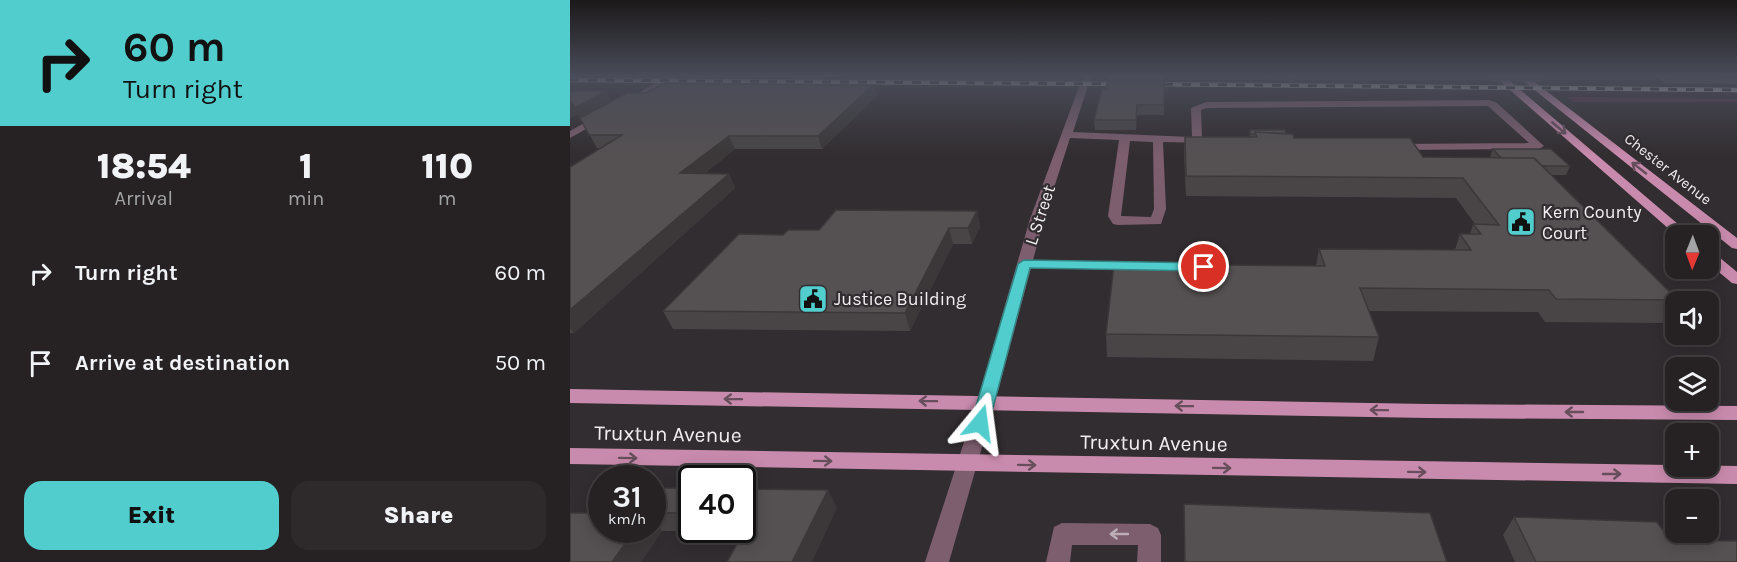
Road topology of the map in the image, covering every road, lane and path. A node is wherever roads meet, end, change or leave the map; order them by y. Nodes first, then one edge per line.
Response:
1 (628, 102) edge
2 (1078, 102) edge
3 (1529, 102) edge
4 (1555, 102) edge
5 (618, 108) edge
6 (608, 113) edge
7 (570, 135) edge
8 (1067, 135) junction
9 (1125, 136) junction
10 (1158, 138) junction
11 (1197, 140) junction
12 (1220, 143) edge
13 (1388, 147) edge
14 (1673, 225) edge
15 (1737, 245) edge
16 (1024, 264) junction
17 (1719, 264) edge
18 (1143, 266) edge
19 (1737, 280) edge
20 (570, 396) edge
21 (986, 402) junction
22 (1737, 413) edge
23 (570, 456) edge
24 (968, 464) junction
25 (1737, 474) edge
26 (937, 562) edge
27 (1058, 562) edge
28 (1149, 562) edge

1 - 5 street
2 - 8 street, L Street
3 -> 14 main road
15 -> 4 main road, Chester Avenue
6 - 7 street
8 - 9 street
8 - 16 street, L Street
9 - 10 street
9 - 10 street
10 - 11 street
11 - 12 street
11 - 13 street
16 - 18 street
16 - 21 street, L Street
17 - 19 main road
21 -> 20 main road, Truxtun Avenue
22 -> 21 main road, Truxtun Avenue
21 - 24 street, L Street
23 -> 24 main road, Truxtun Avenue
24 -> 25 main road, Truxtun Avenue
24 - 26 street, L Street
28 -> 27 street

